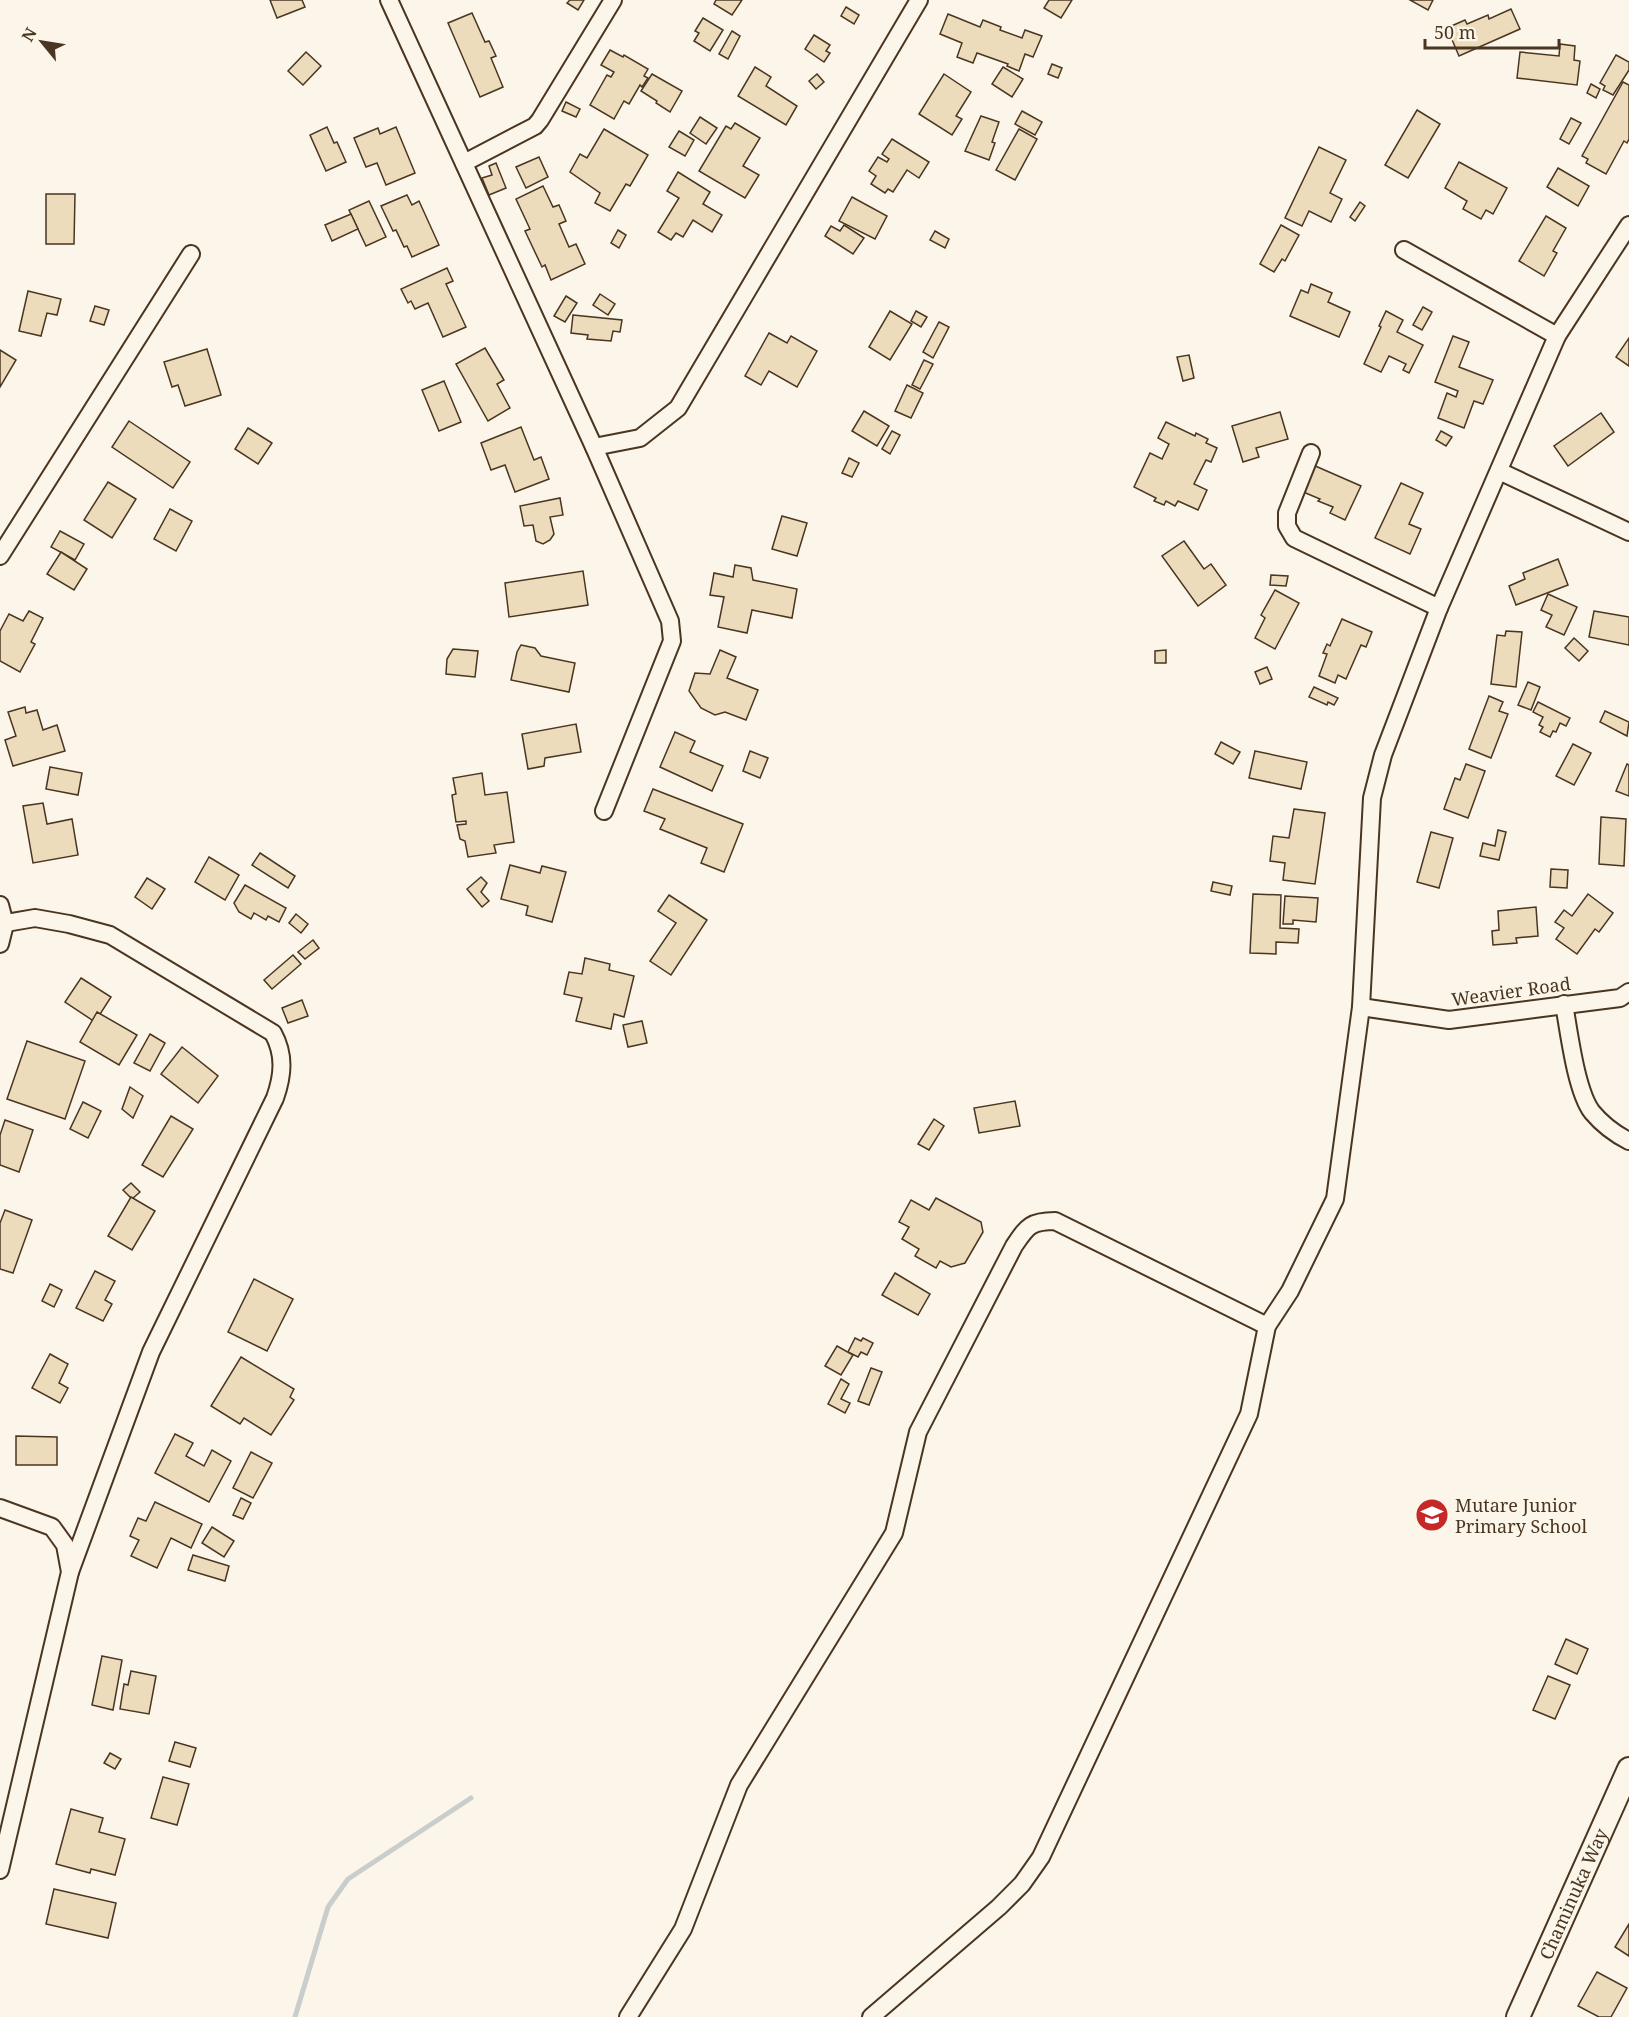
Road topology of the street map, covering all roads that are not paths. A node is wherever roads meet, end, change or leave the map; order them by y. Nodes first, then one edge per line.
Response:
1 (389, 0) edge
2 (613, 0) edge
3 (919, 0) edge
4 (464, 164) junction
5 (1629, 225) edge
6 (1404, 250) dead end
7 (191, 254) dead end
8 (1557, 336) junction
9 (594, 447) junction
10 (1311, 453) dead end
11 (1499, 471) junction
12 (1629, 532) edge
13 (0, 556) edge
14 (1439, 608) junction
15 (604, 811) dead end
16 (0, 905) edge
17 (2, 924) edge
18 (0, 944) edge
19 (1629, 992) edge
20 (1563, 1004) junction
21 (1361, 1006) junction
22 (1629, 1141) edge
23 (1267, 1326) junction
24 (0, 1508) edge
25 (70, 1572) junction
26 (1629, 1769) edge
27 (0, 1870) edge
28 (628, 2017) edge
29 (871, 2017) edge
30 (1518, 2017) edge

1 - 4 street
2 - 4 street
3 - 9 street
4 - 9 street
5 - 8 street
6 - 8 street
7 - 13 street
8 - 11 street
9 - 15 street
10 - 14 street
11 - 12 street
11 - 14 street
14 - 21 street
16 - 17 street
17 - 18 street
17 - 25 street
19 - 20 street, Weavier Road
20 - 21 street, Weavier Road
20 - 22 street
21 - 23 street
23 - 28 street
23 - 29 street
24 - 25 street
25 - 27 street
26 - 30 street, Chaminuka Way

